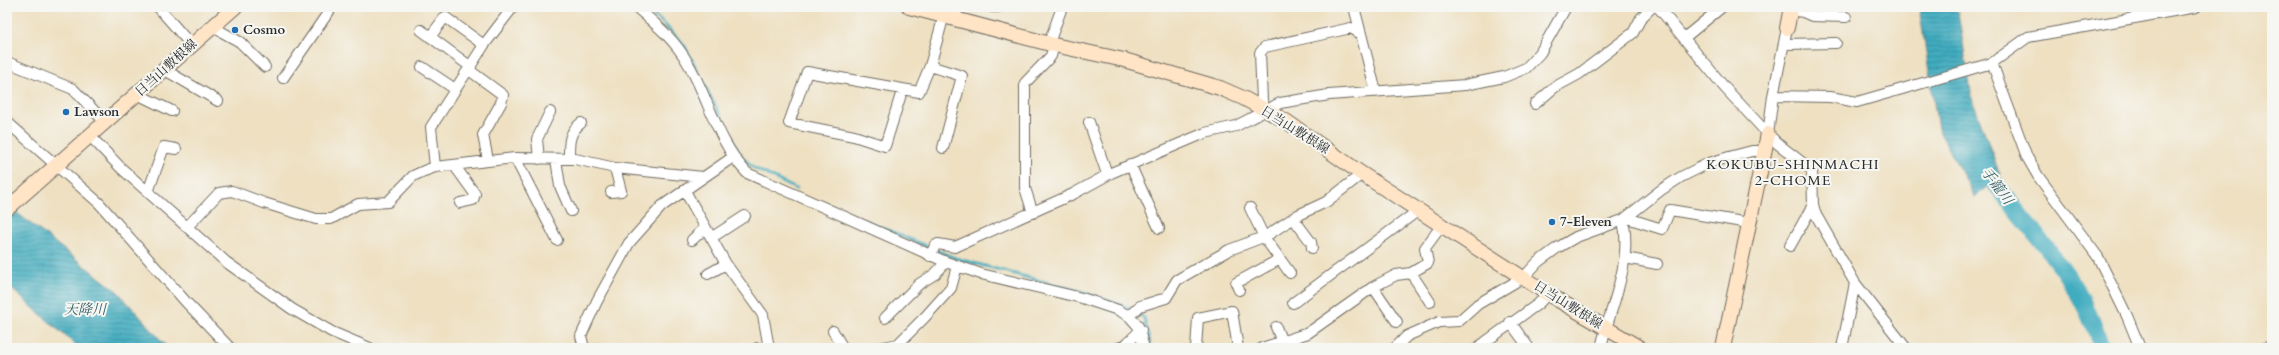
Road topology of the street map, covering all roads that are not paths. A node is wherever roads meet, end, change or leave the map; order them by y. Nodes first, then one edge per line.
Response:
1 (158, 7) edge
2 (235, 7) edge
3 (332, 7) edge
4 (513, 7) edge
5 (636, 7) edge
6 (909, 7) edge
7 (992, 7) edge
8 (998, 7) edge
9 (1062, 7) edge
10 (1354, 7) edge
11 (1566, 7) edge
12 (1652, 7) edge
13 (1658, 7) edge
14 (1722, 7) edge
15 (2196, 7) edge
16 (1791, 9) edge
17 (952, 13) edge
18 (1846, 17) dead end
19 (213, 27) junction
20 (1788, 28) joint
21 (421, 30) dead end
22 (1361, 34) junction
23 (430, 37) junction
24 (1684, 38) junction
25 (1836, 43) dead end
26 (1051, 44) junction
27 (1785, 44) junction
28 (192, 46) junction
29 (484, 46) junction
30 (7, 62) edge
31 (1989, 63) junction
32 (930, 66) junction
33 (265, 67) dead end
34 (422, 67) dead end
35 (470, 68) junction
36 (165, 70) junction
37 (283, 78) dead end
38 (456, 90) junction
39 (902, 91) junction
40 (1376, 92) junction
41 (137, 94) junction
42 (1773, 96) junction
43 (218, 101) dead end
44 (1535, 104) dead end
45 (1265, 110) junction
46 (172, 111) dead end
47 (550, 112) dead end
48 (7, 122) edge
49 (105, 122) junction
50 (1089, 122) dead end
51 (581, 123) dead end
52 (1768, 134) junction
53 (90, 136) junction
54 (943, 148) dead end
55 (176, 149) dead end
56 (1764, 151) junction
57 (515, 158) junction
58 (733, 158) junction
59 (539, 159) junction
60 (556, 159) junction
61 (569, 159) junction
62 (488, 160) junction
63 (1130, 164) junction
64 (454, 165) junction
65 (435, 167) junction
66 (55, 168) junction
67 (615, 168) junction
68 (1107, 174) junction
69 (1362, 174) junction
70 (702, 177) junction
71 (685, 191) junction
72 (148, 192) junction
73 (611, 192) dead end
74 (460, 203) dead end
75 (1813, 205) junction
76 (1250, 208) dead end
77 (7, 209) edge
78 (1419, 210) junction
79 (571, 211) dead end
80 (1033, 213) junction
81 (745, 216) dead end
82 (1293, 218) junction
83 (1625, 219) junction
84 (1749, 223) junction
85 (1442, 225) junction
86 (187, 227) junction
87 (705, 228) junction
88 (1159, 228) dead end
89 (1264, 237) junction
90 (711, 238) junction
91 (557, 240) dead end
92 (692, 240) dead end
93 (1790, 246) dead end
94 (1312, 248) dead end
95 (932, 251) junction
96 (1625, 258) junction
97 (1280, 259) junction
98 (946, 262) junction
99 (726, 264) junction
100 (1657, 264) dead end
101 (957, 266) junction
102 (1290, 273) dead end
103 (708, 274) dead end
104 (1411, 274) junction
105 (1524, 277) junction
106 (1855, 283) junction
107 (1373, 287) junction
108 (1239, 290) dead end
109 (1548, 294) junction
110 (1430, 302) dead end
111 (1293, 303) dead end
112 (1131, 314) junction
113 (885, 318) dead end
114 (1397, 322) dead end
115 (1510, 322) junction
116 (1276, 327) dead end
117 (1605, 329) junction
118 (1140, 330) junction
119 (833, 331) dead end
120 (1282, 342) junction
121 (1487, 345) edge
122 (2272, 346) edge
123 (586, 347) edge
124 (769, 347) edge
125 (1398, 347) edge
126 (230, 348) edge
127 (370, 348) edge
128 (757, 348) edge
129 (843, 348) edge
130 (879, 348) edge
131 (1118, 348) edge
132 (1144, 348) edge
133 (1196, 348) edge
134 (1238, 348) edge
135 (1262, 348) edge
136 (1476, 348) edge
137 (1529, 348) edge
138 (1601, 348) edge
139 (1640, 348) edge
140 (1723, 348) edge
141 (1842, 348) edge
142 (1906, 348) edge
143 (2140, 348) edge
144 (2264, 348) edge

1 - 28 street
2 - 19 main road, 日当山敷根線
3 - 37 street
4 - 29 street
5 - 58 street
6 - 17 main road, 日当山敷根線
7 - 8 street
9 - 26 street
10 - 22 street
11 - 40 street
12 - 44 street
13 - 24 street
14 - 24 street
15 - 31 street
16 - 18 street
16 - 20 main road
17 - 26 main road, 日当山敷根線
17 - 32 street
19 - 28 main road, 日当山敷根線
19 - 33 street
20 - 27 street
21 - 23 street
22 - 40 street
22 - 45 street
23 - 29 street
23 - 35 street
24 - 52 street
25 - 27 street
26 - 45 main road, 日当山敷根線
26 - 80 street
27 - 42 street
28 - 36 main road, 日当山敷根線
29 - 35 street
30 - 49 street
31 - 42 street
31 - 143 street
32 - 39 street
32 - 54 street
34 - 38 street
35 - 38 street
35 - 62 street
36 - 41 main road, 日当山敷根線
36 - 43 street
38 - 65 street
39 - 39 street
40 - 45 street
41 - 46 street
41 - 49 main road, 日当山敷根線
42 - 52 street
45 - 63 street
45 - 69 main road, 日当山敷根線
47 - 59 street
48 - 66 street
49 - 53 main road, 日当山敷根線
50 - 68 street
51 - 61 street
52 - 56 main road
52 - 75 street
53 - 66 main road, 日当山敷根線
53 - 72 street
55 - 72 street
56 - 83 street
56 - 84 main road
57 - 59 street
57 - 62 street
57 - 91 street
58 - 70 street
58 - 95 street
59 - 60 street
60 - 61 street
60 - 79 street
61 - 67 street
62 - 64 street
63 - 68 street
63 - 88 street
64 - 65 street
64 - 74 street
65 - 86 street
66 - 77 main road, 日当山敷根線
66 - 126 street
67 - 70 street
67 - 73 street
68 - 80 street
69 - 78 main road, 日当山敷根線
69 - 82 street
70 - 71 street
71 - 87 street
71 - 123 street
72 - 86 street
75 - 93 street
75 - 106 street
76 - 89 street
78 - 85 main road, 日当山敷根線
78 - 111 street
80 - 95 street
81 - 90 street
82 - 89 street
82 - 94 street
83 - 84 street
83 - 96 street
83 - 105 street
84 - 140 main road
85 - 104 street
85 - 105 main road, 日当山敷根線
86 - 127 street
87 - 90 street
87 - 92 street
89 - 97 street
89 - 112 street
90 - 99 street
95 - 98 street
96 - 100 street
96 - 117 street
97 - 102 street
97 - 108 street
98 - 101 street
98 - 113 street
99 - 103 street
99 - 124 street
101 - 112 street
101 - 130 street
104 - 107 street
104 - 110 street
105 - 109 main road, 日当山敷根線
105 - 125 street
106 - 141 street
106 - 142 street
107 - 114 street
107 - 120 street
109 - 115 street
109 - 117 main road, 日当山敷根線
112 - 118 street
115 - 121 street
115 - 137 street
116 - 120 street
117 - 138 street
117 - 139 main road, 日当山敷根線
118 - 131 street
118 - 132 street
119 - 129 street
120 - 135 street
121 - 136 street
122 - 144 street
124 - 128 street
133 - 134 street

